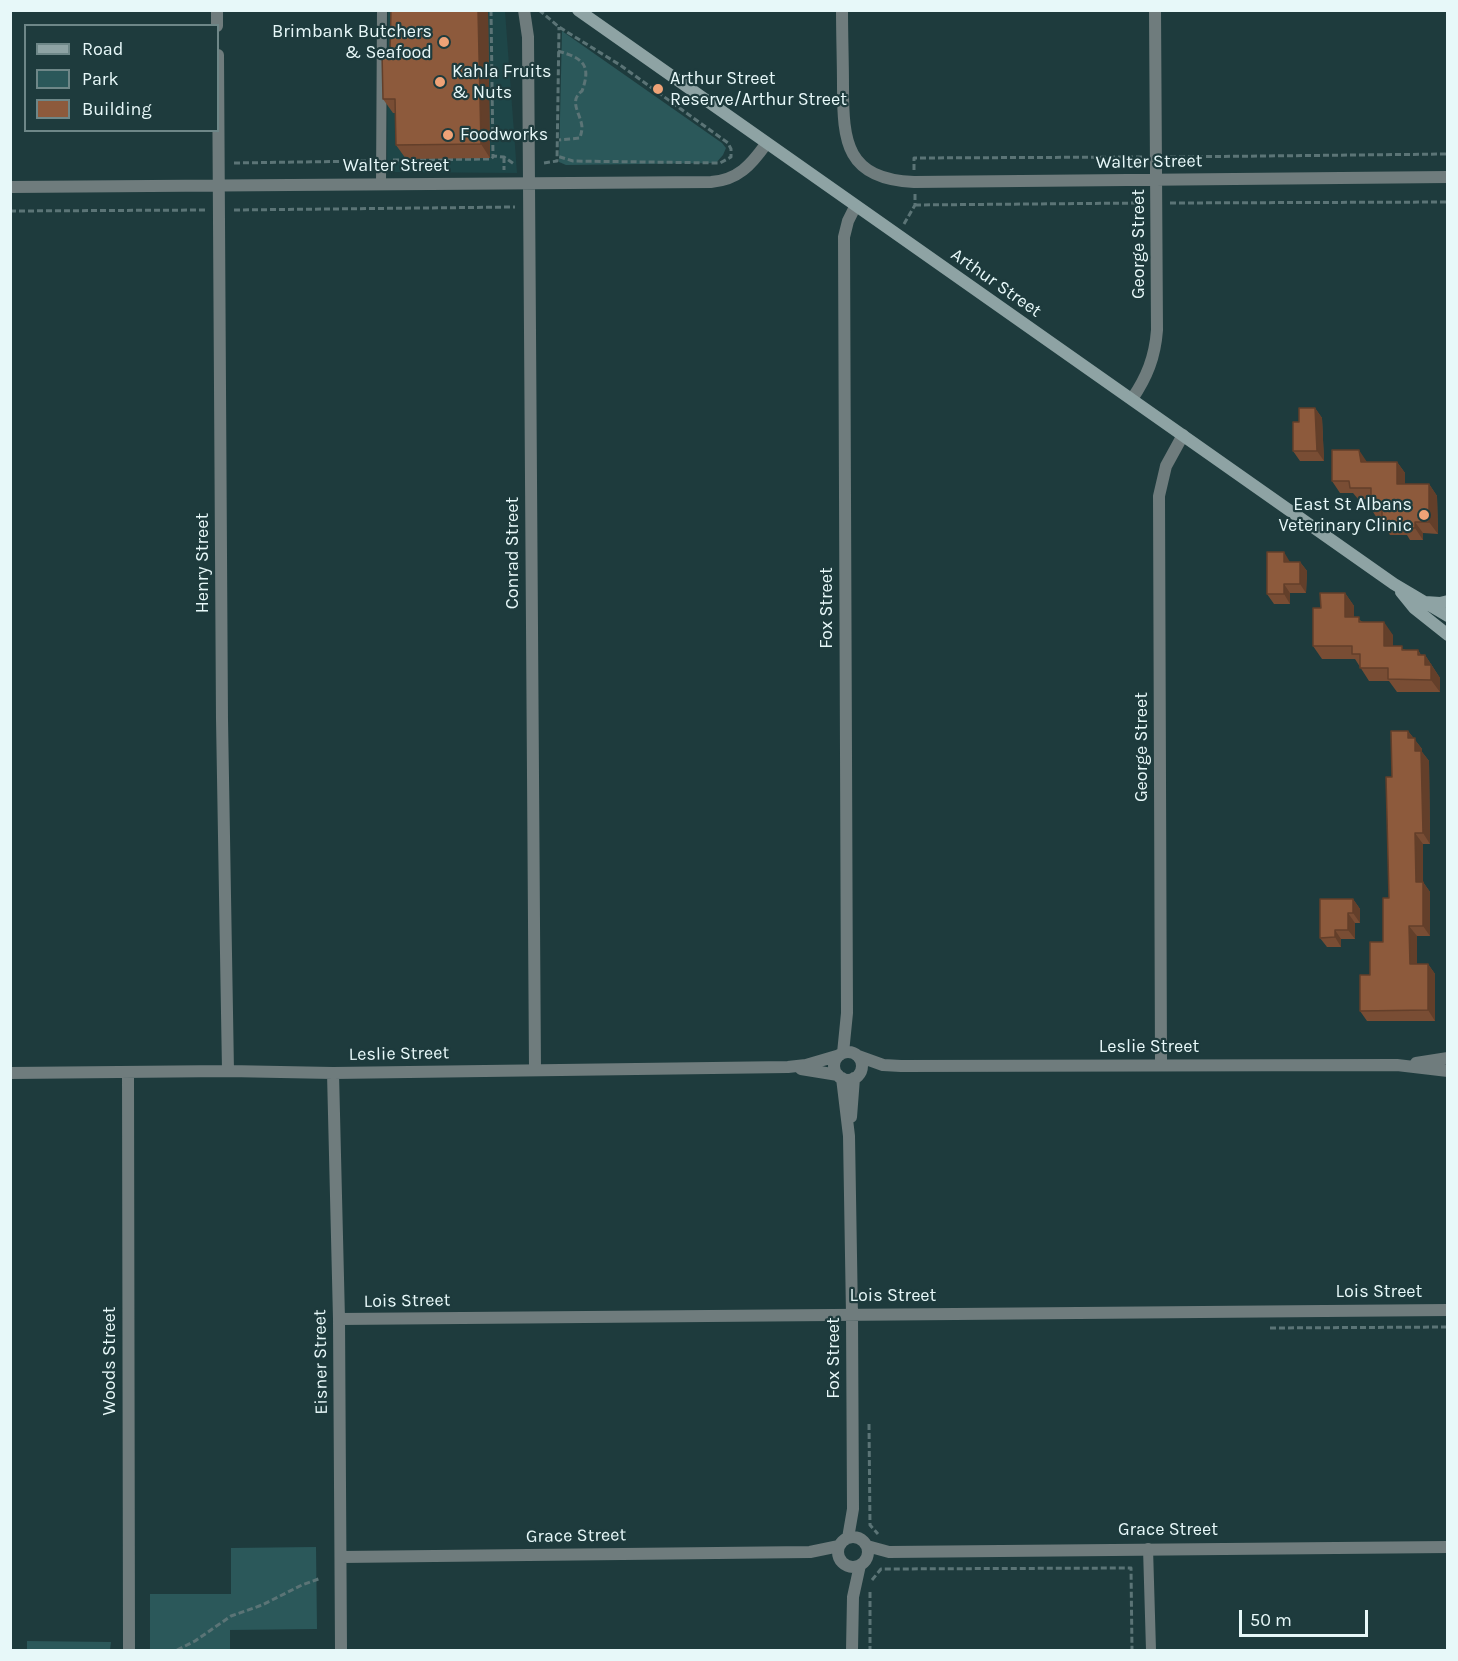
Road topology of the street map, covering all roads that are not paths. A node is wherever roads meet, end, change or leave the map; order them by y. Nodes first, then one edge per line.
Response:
1 (382, 10) edge
2 (524, 10) edge
3 (537, 10) edge
4 (842, 10) edge
5 (1155, 10) edge
6 (578, 11) edge
7 (528, 37) junction
8 (218, 132) edge
9 (766, 144) junction
10 (1448, 177) edge
11 (1156, 180) junction
12 (381, 184) junction
13 (529, 184) junction
14 (218, 185) junction
15 (10, 187) edge
16 (855, 207) junction
17 (1132, 399) junction
18 (1183, 435) junction
19 (1394, 584) junction
20 (1448, 601) edge
21 (1424, 602) junction
22 (1448, 616) edge
23 (1448, 635) edge
24 (847, 1013) junction
25 (841, 1054) junction
26 (857, 1056) junction
27 (1448, 1058) edge
28 (1161, 1065) junction
29 (1397, 1065) junction
30 (901, 1066) junction
31 (788, 1067) junction
32 (535, 1069) junction
33 (228, 1071) junction
34 (1448, 1071) edge
35 (128, 1072) junction
36 (10, 1073) edge
37 (333, 1073) junction
38 (848, 1077) junction
39 (1448, 1310) edge
40 (852, 1315) junction
41 (339, 1319) junction
42 (1448, 1547) edge
43 (1148, 1548) junction
44 (863, 1554) junction
45 (341, 1557) junction
46 (129, 1650) edge
47 (341, 1650) edge
48 (852, 1650) edge
49 (1151, 1650) edge

1 - 12 lane
2 - 7 street, Conrad Street
3 - 7 street, Conrad Street
4 - 11 street, Walter Street
5 - 11 street, George Street
6 - 9 street, Arthur Street
7 - 13 street, Conrad Street
8 - 14 street, Henry Street
9 - 13 street, Walter Street
9 - 16 street, Arthur Street
10 - 11 street, Walter Street
11 - 17 street, George Street
12 - 13 street, Walter Street
12 - 14 street, Walter Street
13 - 32 street, Conrad Street
14 - 15 street, Walter Street
14 - 33 street, Henry Street
16 - 17 street, Arthur Street
16 - 24 street, Fox Street
17 - 18 street, Arthur Street
18 - 19 street, Arthur Street
18 - 28 street, George Street
19 - 21 street, Arthur Street
19 - 23 street, Arthur Street
20 - 21 street
21 - 22 street, Arthur Street
24 - 25 street, Fox Street
24 - 26 street, Fox Street
25 - 26 street
25 - 31 street, Leslie Street
25 - 38 street
26 - 30 street, Leslie Street
26 - 38 street
27 - 29 street, Leslie Street
28 - 29 street, Leslie Street
28 - 30 street, Leslie Street
29 - 34 street, Leslie Street
30 - 38 street, Leslie Street
31 - 32 street, Leslie Street
31 - 38 street, Leslie Street
32 - 37 street, Leslie Street
33 - 35 street, Leslie Street
33 - 37 street, Leslie Street
35 - 36 street, Leslie Street
35 - 46 street, Woods Street
37 - 41 street, Eisner Street
38 - 40 street, Fox Street
39 - 40 street, Lois Street
40 - 41 street, Lois Street
40 - 44 street, Fox Street
41 - 45 street, Eisner Street
42 - 43 street, Grace Street
43 - 44 street, Grace Street
43 - 49 lane
44 - 45 street, Grace Street
44 - 48 street, Fox Street
45 - 47 street, Eisner Street

